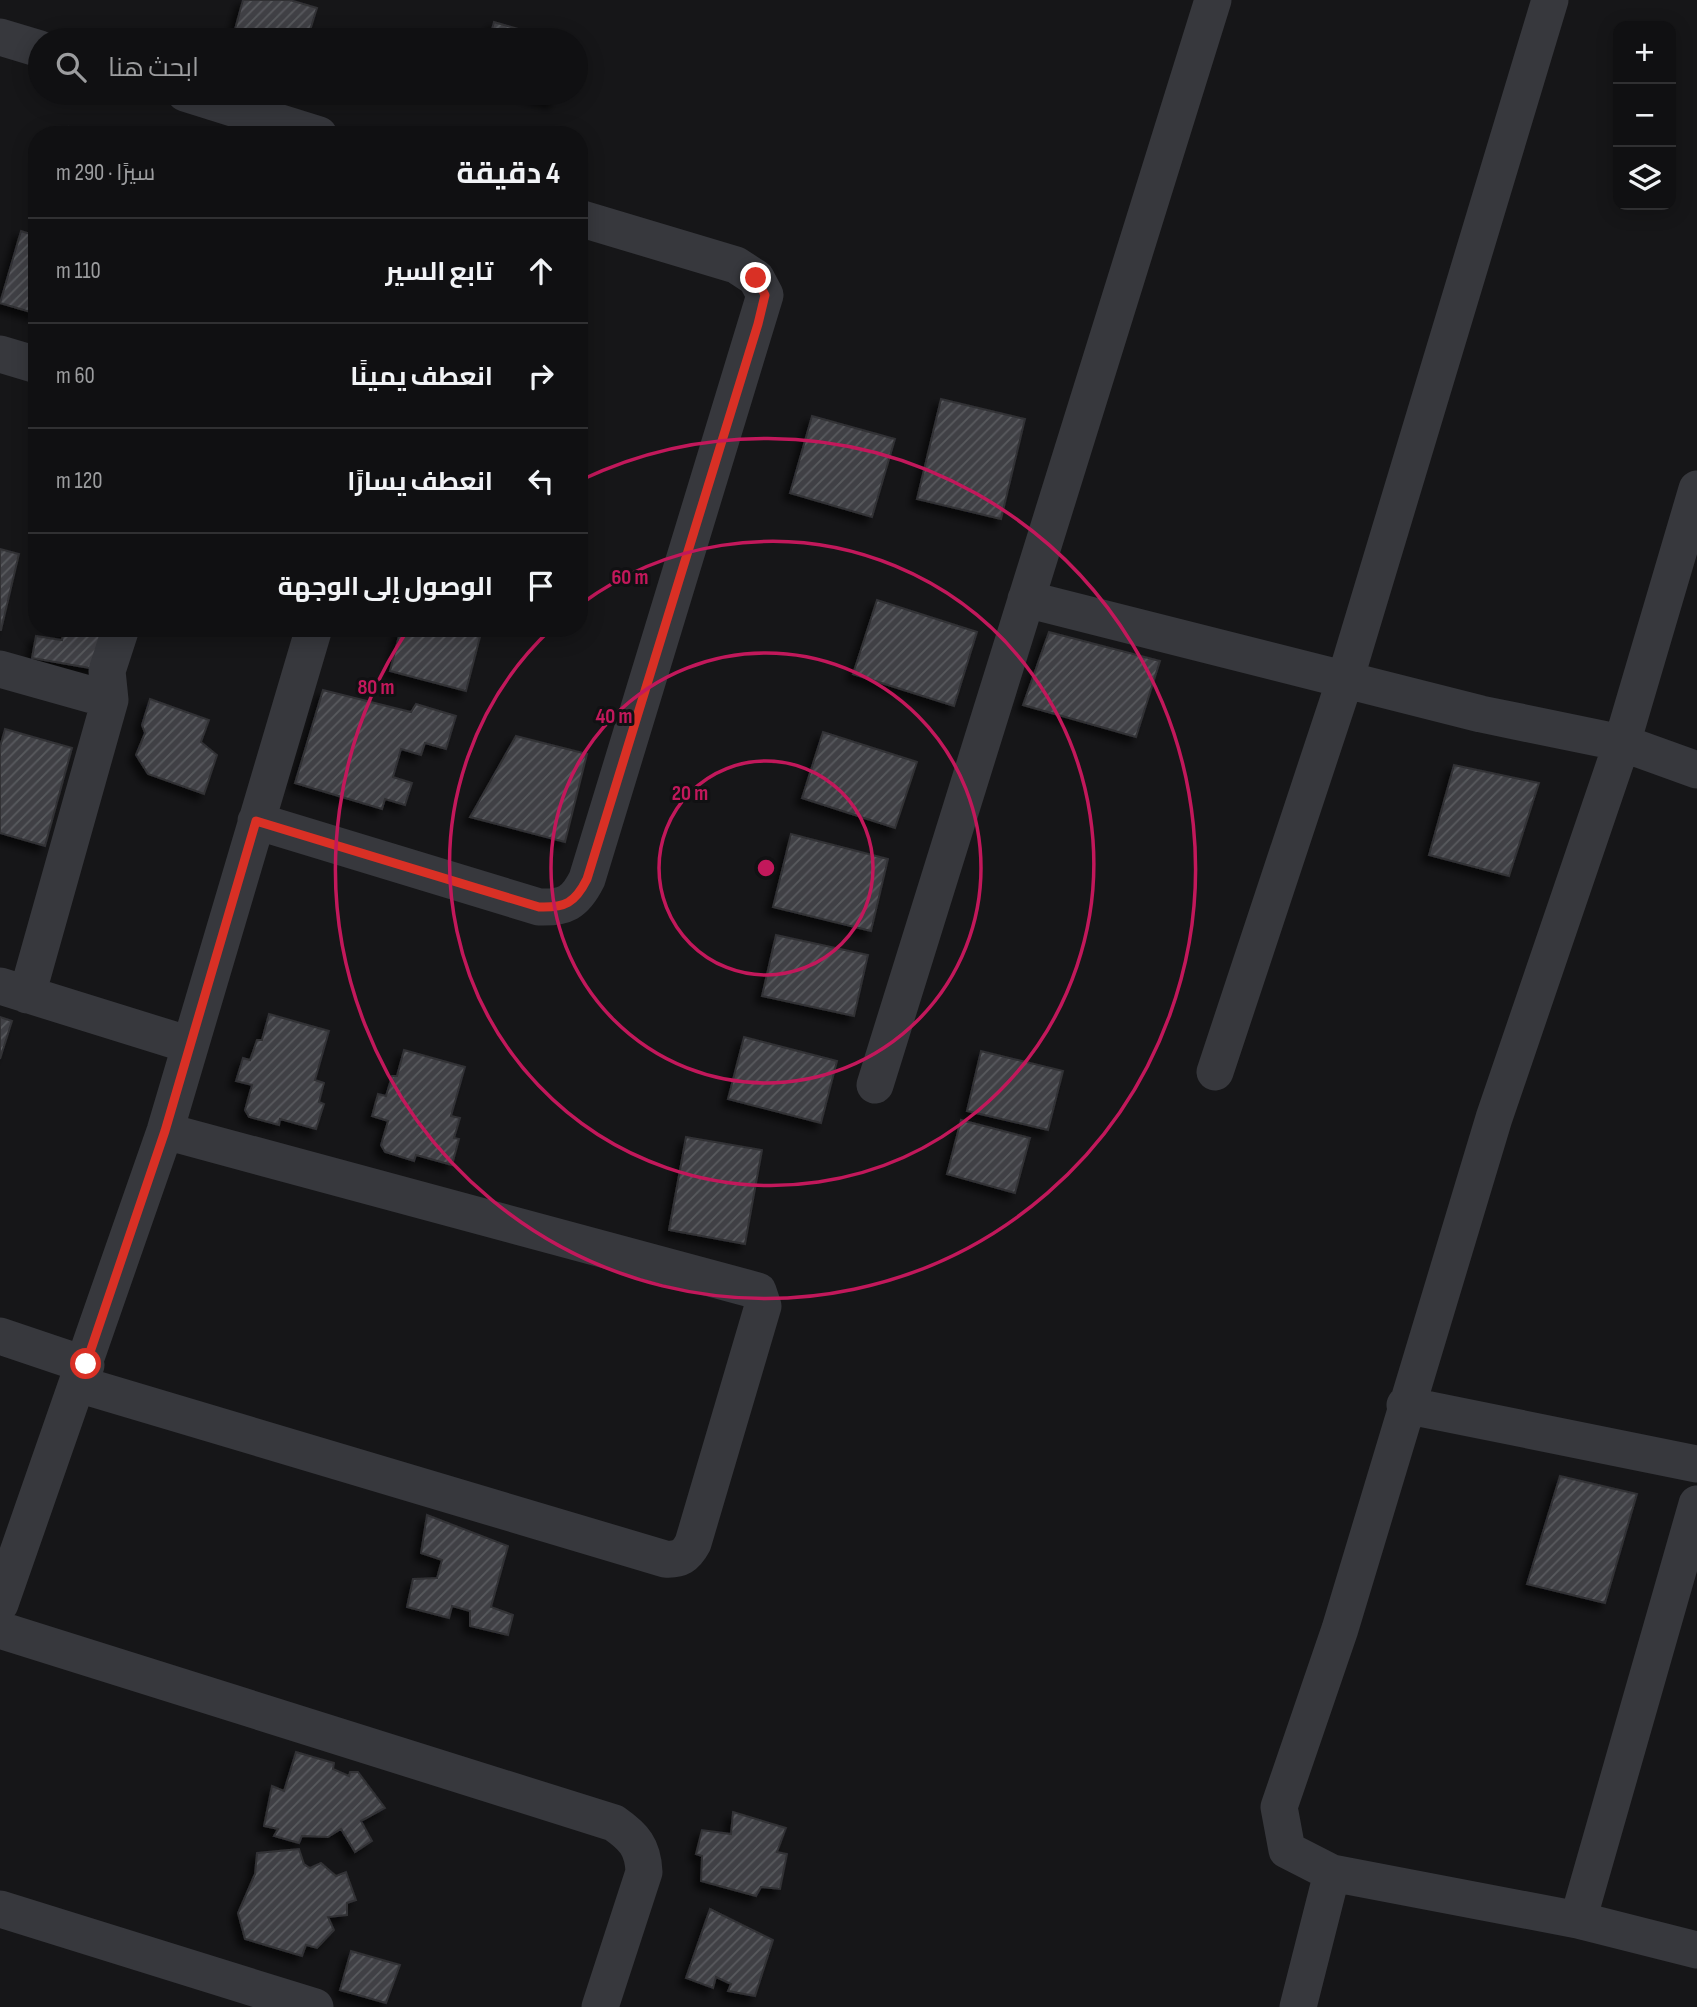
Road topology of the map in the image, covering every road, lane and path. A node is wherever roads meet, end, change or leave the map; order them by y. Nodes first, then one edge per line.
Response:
1 (1213, 0) edge
2 (1550, 0) edge
3 (0, 37) edge
4 (28, 45) edge
5 (216, 105) edge
6 (270, 126) edge
7 (588, 221) edge
8 (0, 354) edge
9 (28, 362) edge
10 (1697, 489) edge
11 (1026, 599) junction
12 (118, 637) edge
13 (311, 637) edge
14 (0, 669) edge
15 (1345, 680) junction
16 (110, 700) junction
17 (1622, 743) junction
18 (1697, 771) edge
19 (256, 821) junction
20 (14, 990) edge
21 (190, 1045) junction
22 (1214, 1072) dead end
23 (875, 1085) dead end
24 (165, 1131) junction
25 (0, 1336) edge
26 (82, 1374) junction
27 (1405, 1405) junction
28 (1697, 1464) edge
29 (1697, 1504) edge
30 (0, 1604) edge
31 (0, 1630) edge
32 (1332, 1874) junction
33 (0, 1909) edge
34 (1578, 1920) junction
35 (1697, 1950) edge
36 (315, 2007) edge
37 (600, 2007) edge
38 (1298, 2007) edge

1 - 11 street
2 - 15 street
3 - 4 street
5 - 6 street
7 - 19 street
8 - 9 street
10 - 17 street
11 - 15 street
11 - 23 street
12 - 16 street
13 - 19 street
14 - 16 street
15 - 17 street
15 - 22 street
16 - 20 street
17 - 18 street
17 - 27 street
19 - 21 street
20 - 21 street
21 - 24 street
24 - 26 street
24 - 26 street
25 - 26 street
26 - 30 street
27 - 28 street
27 - 32 street
29 - 34 street
31 - 37 street
32 - 34 street
32 - 38 street
33 - 36 street
34 - 35 street

